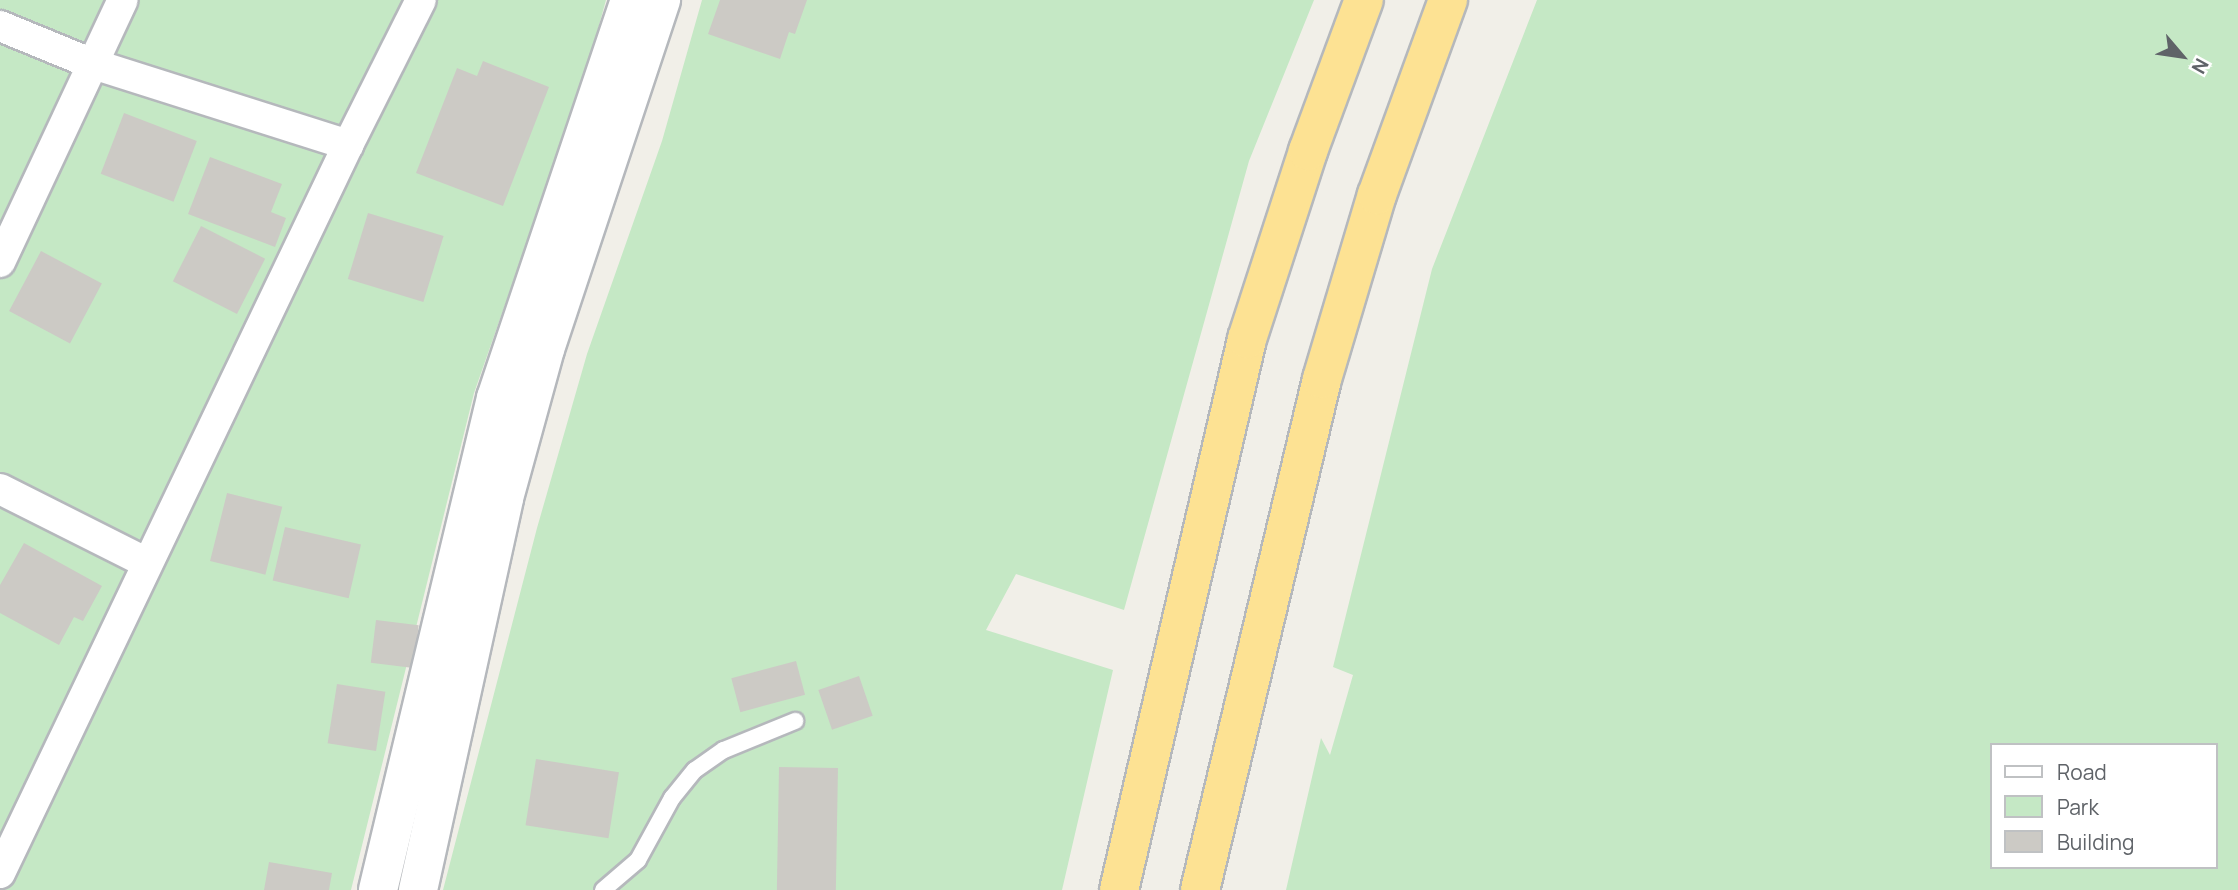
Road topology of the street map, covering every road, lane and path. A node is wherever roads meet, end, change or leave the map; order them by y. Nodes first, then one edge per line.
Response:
1 (122, 0) edge
2 (421, 0) edge
3 (630, 0) edge
4 (660, 0) edge
5 (1364, 0) edge
6 (1448, 0) edge
7 (0, 26) edge
8 (90, 64) junction
9 (348, 145) junction
10 (0, 262) edge
11 (0, 489) edge
12 (146, 563) junction
13 (796, 721) dead end
14 (0, 873) edge
15 (378, 890) edge
16 (418, 890) edge
17 (603, 890) edge
18 (1119, 890) edge
19 (1200, 890) edge

1 - 8 street
2 - 9 street
3 - 15 main road
4 - 16 main road
5 - 18 highway
6 - 19 highway
7 - 8 street
8 - 9 street
8 - 10 street
9 - 12 street
11 - 12 street
12 - 14 street
13 - 17 lane

